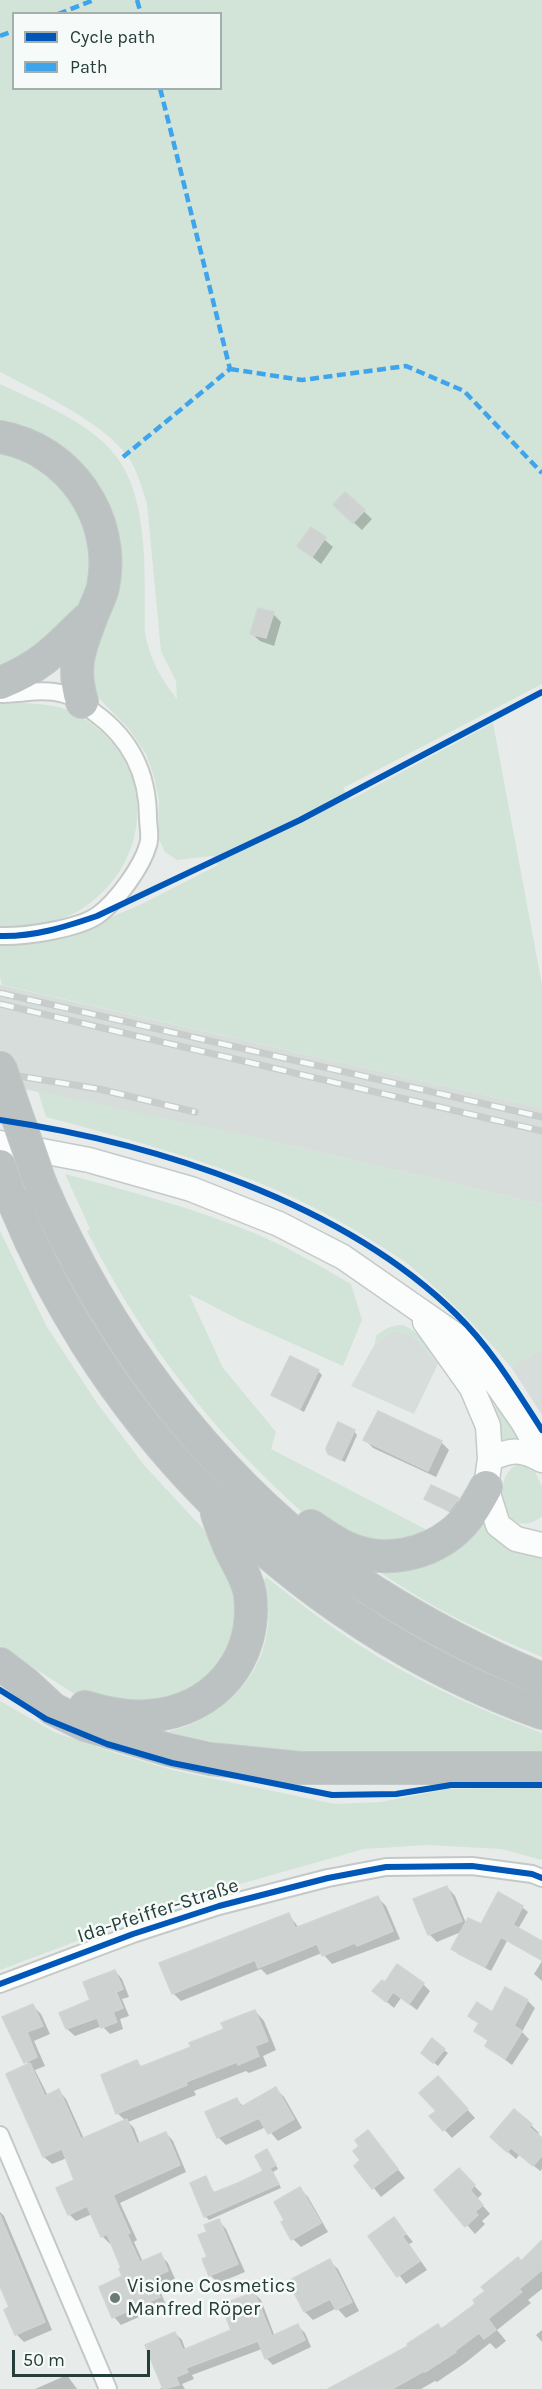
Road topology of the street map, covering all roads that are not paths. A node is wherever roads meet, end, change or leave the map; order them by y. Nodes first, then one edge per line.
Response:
1 (0, 437) edge
2 (93, 613) junction
3 (0, 683) edge
4 (0, 694) edge
5 (82, 702) junction
6 (0, 936) edge
7 (0, 1067) edge
8 (0, 1143) edge
9 (2, 1171) edge
10 (415, 1308) junction
11 (542, 1455) edge
12 (542, 1460) edge
13 (488, 1473) junction
14 (237, 1481) junction
15 (214, 1504) junction
16 (536, 1540) edge
17 (0, 1664) edge
18 (542, 1679) edge
19 (25, 1683) junction
20 (542, 1713) edge
21 (542, 1768) edge
22 (542, 1878) edge
23 (0, 1984) edge
24 (0, 2135) edge
25 (108, 2389) edge

1 - 2 highway
2 - 3 highway
2 - 5 highway
4 - 5 street
5 - 6 street
7 - 14 highway, bridge
8 - 10 main road
9 - 15 highway
10 - 11 main road
10 - 13 main road
12 - 13 main road
13 - 14 highway
13 - 16 main road
14 - 18 highway
15 - 19 highway
15 - 20 highway
17 - 19 highway
19 - 21 highway
22 - 23 street, Ida-Pfeiffer-Straße
24 - 25 street

